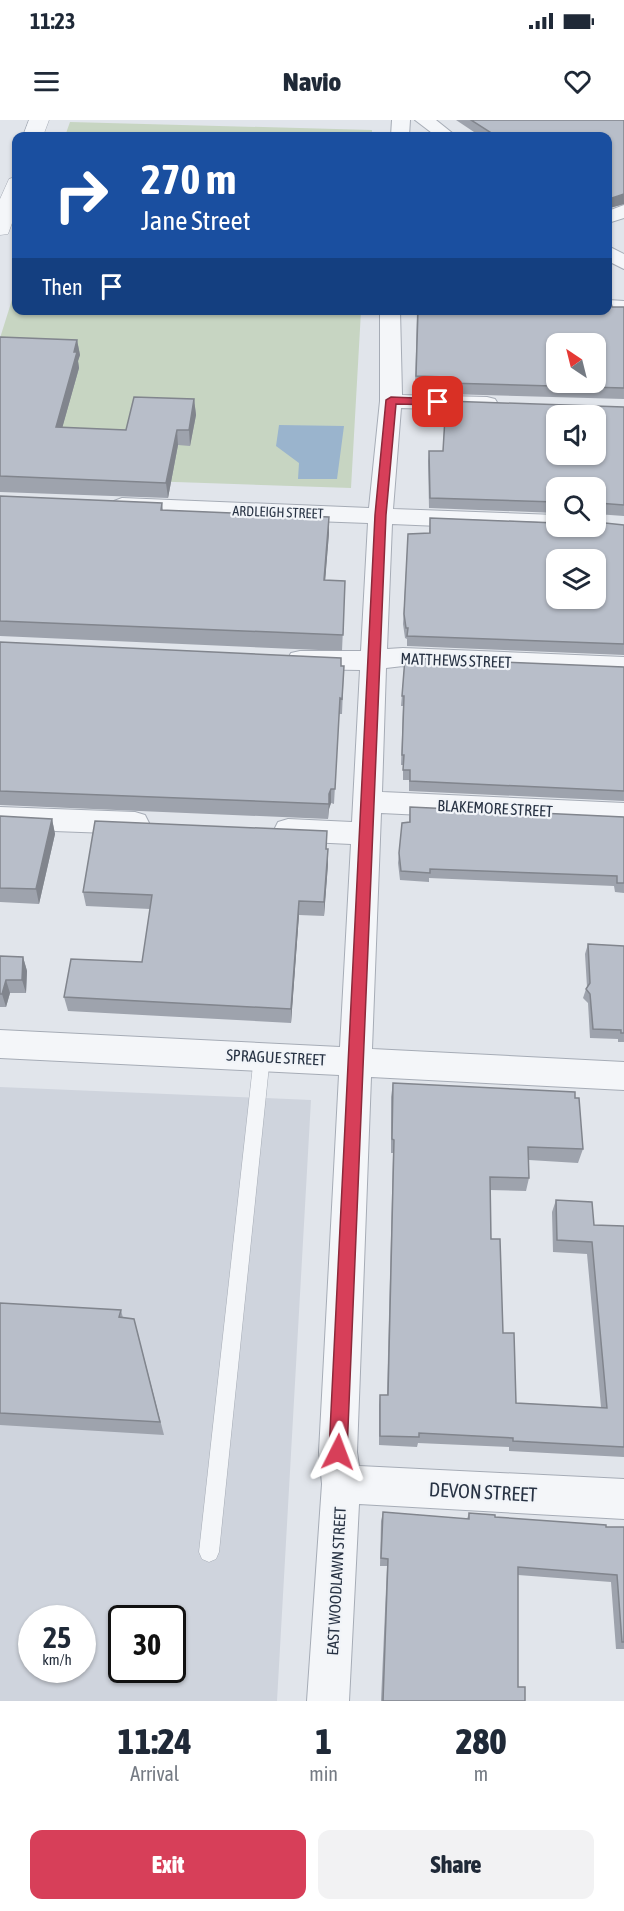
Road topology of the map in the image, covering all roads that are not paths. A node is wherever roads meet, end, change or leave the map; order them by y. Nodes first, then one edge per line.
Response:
1 (424, 120) edge
2 (441, 132) edge
3 (12, 194) edge
4 (0, 229) edge
5 (390, 315) edge
6 (391, 400) junction
7 (507, 404) edge
8 (95, 505) edge
9 (380, 515) junction
10 (546, 523) edge
11 (273, 659) edge
12 (374, 660) junction
13 (624, 666) edge
14 (624, 814) edge
15 (0, 818) edge
16 (366, 818) junction
17 (167, 825) edge
18 (262, 829) edge
19 (0, 1044) edge
20 (262, 1056) junction
21 (355, 1061) junction
22 (624, 1076) edge
23 (341, 1484) junction
24 (624, 1499) edge
25 (209, 1552) dead end
26 (328, 1701) edge

1 - 2 street
3 - 4 street
5 - 6 street, EAST WOODLAWN STREET
6 - 7 street
6 - 9 street, EAST WOODLAWN STREET
8 - 9 street, ARDLEIGH STREET
9 - 10 street, ARDLEIGH STREET
9 - 12 street, EAST WOODLAWN STREET
11 - 12 street, MATTHEWS STREET
12 - 13 street, MATTHEWS STREET
12 - 16 street, EAST WOODLAWN STREET
14 - 16 street, BLAKEMORE STREET
15 - 17 street
16 - 18 street, BLAKEMORE STREET
16 - 21 street, EAST WOODLAWN STREET
19 - 20 street, SPRAGUE STREET
20 - 21 street, SPRAGUE STREET
20 - 25 lane
21 - 22 street, SPRAGUE STREET
21 - 23 street, EAST WOODLAWN STREET
23 - 24 street, DEVON STREET
23 - 26 street, EAST WOODLAWN STREET

